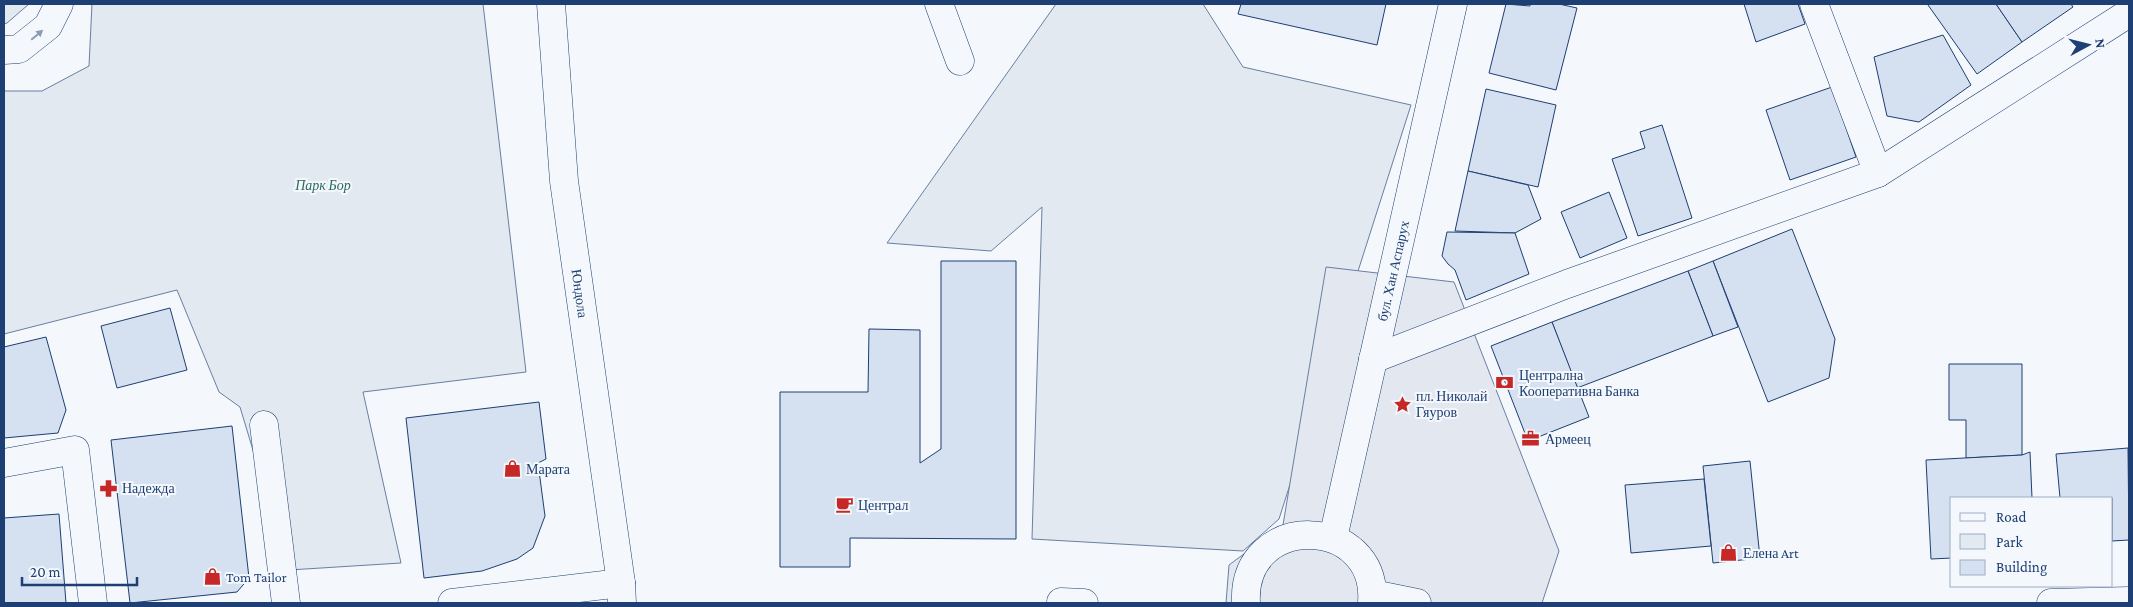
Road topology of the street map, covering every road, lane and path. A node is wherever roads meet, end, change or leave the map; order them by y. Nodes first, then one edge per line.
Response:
1 (59, 4) edge
2 (551, 4) edge
3 (939, 4) edge
4 (1453, 4) edge
5 (1814, 4) edge
6 (2129, 13) edge
7 (4, 50) edge
8 (960, 61) dead end
9 (1878, 173) junction
10 (1373, 359) junction
11 (264, 425) dead end
12 (4, 463) edge
13 (1333, 538) junction
14 (621, 593) edge
15 (1373, 599) edge
16 (2129, 601) edge
17 (93, 603) edge
18 (286, 603) edge
19 (452, 603) edge
20 (1246, 603) edge
21 (1417, 603) edge
22 (2051, 603) edge

7 -> 1 street
2 - 14 street, Юндола
3 - 8 street
4 - 10 street, бул. Хан Аспарух
5 - 9 street
6 - 9 street
9 - 10 street
10 - 13 street, бул. Хан Аспарух
11 - 18 street
12 - 17 street
13 - 15 street
13 - 20 street
14 - 19 street
15 - 21 street
16 - 22 street

